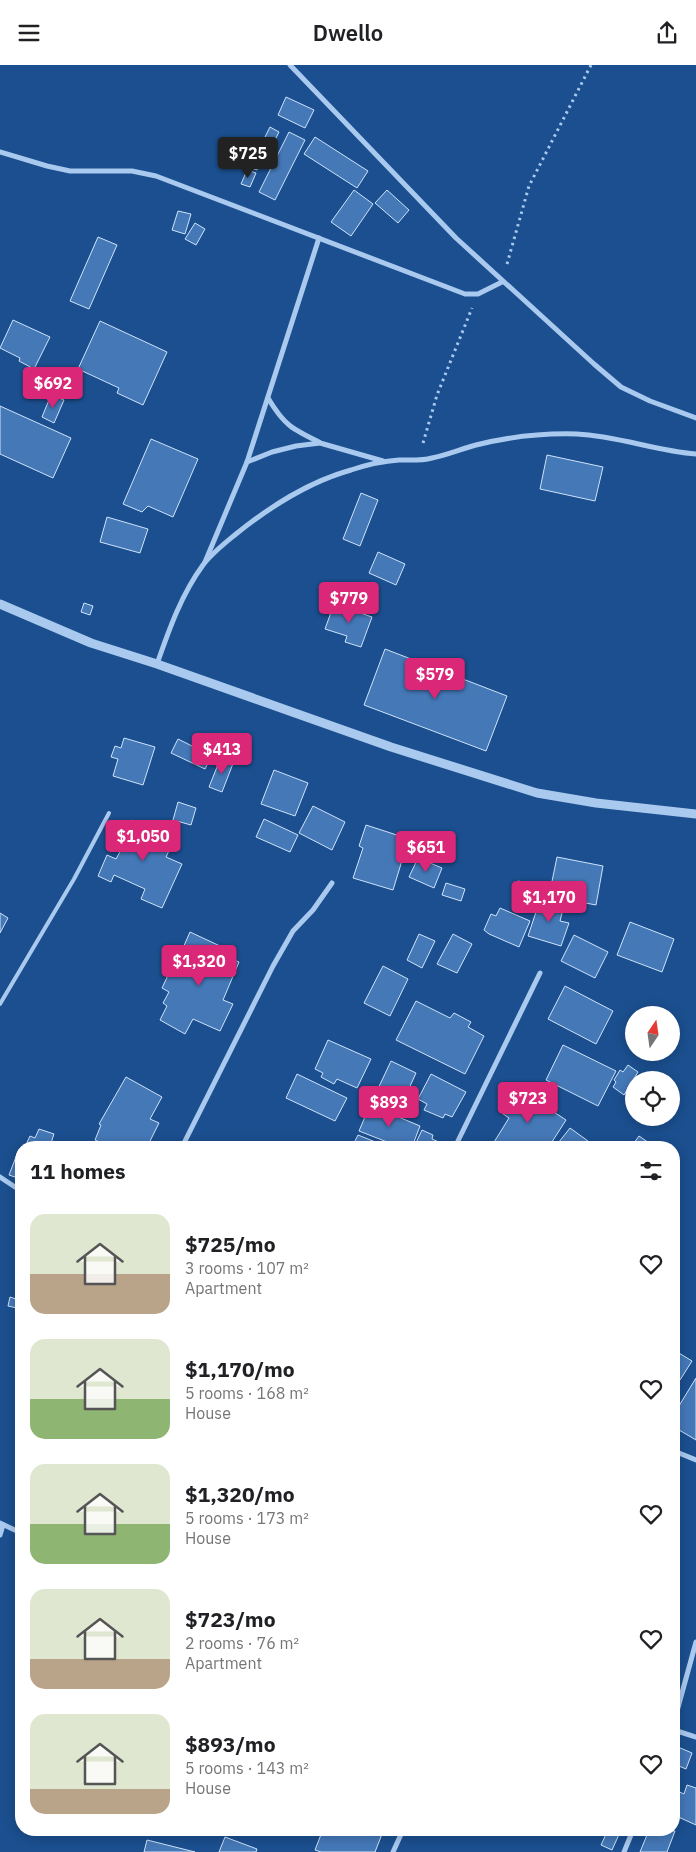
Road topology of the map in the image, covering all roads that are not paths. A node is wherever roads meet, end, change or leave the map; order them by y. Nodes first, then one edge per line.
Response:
1 (290, 65) edge
2 (0, 152) edge
3 (319, 238) junction
4 (502, 282) junction
5 (268, 398) junction
6 (696, 418) edge
7 (320, 443) junction
8 (696, 454) edge
9 (385, 461) junction
10 (247, 463) junction
11 (203, 565) junction
12 (0, 604) edge
13 (157, 664) junction
14 (109, 813) dead end
15 (696, 815) edge
16 (332, 883) dead end
17 (540, 973) dead end
18 (0, 1004) edge
19 (185, 1141) edge
20 (458, 1141) edge
21 (0, 1177) edge
22 (15, 1187) edge
23 (680, 1454) edge
24 (696, 1461) edge
25 (1, 1524) edge
26 (15, 1530) edge
27 (0, 1535) edge
28 (696, 1642) edge
29 (680, 1700) edge
30 (680, 1732) edge
31 (696, 1737) edge
32 (400, 1836) edge
33 (631, 1836) edge
34 (393, 1852) edge
35 (624, 1852) edge

1 - 4 street
2 - 3 street
3 - 4 street
3 - 5 street
4 - 6 street
5 - 7 street
5 - 10 street
7 - 9 street
7 - 10 street
8 - 9 street
9 - 11 street
10 - 11 street
11 - 13 street
12 - 13 street
13 - 15 street
14 - 18 lane
16 - 19 street
17 - 20 street
21 - 22 street
23 - 24 street
25 - 26 street
25 - 27 street
28 - 29 street
30 - 31 street
32 - 34 street
33 - 35 street

